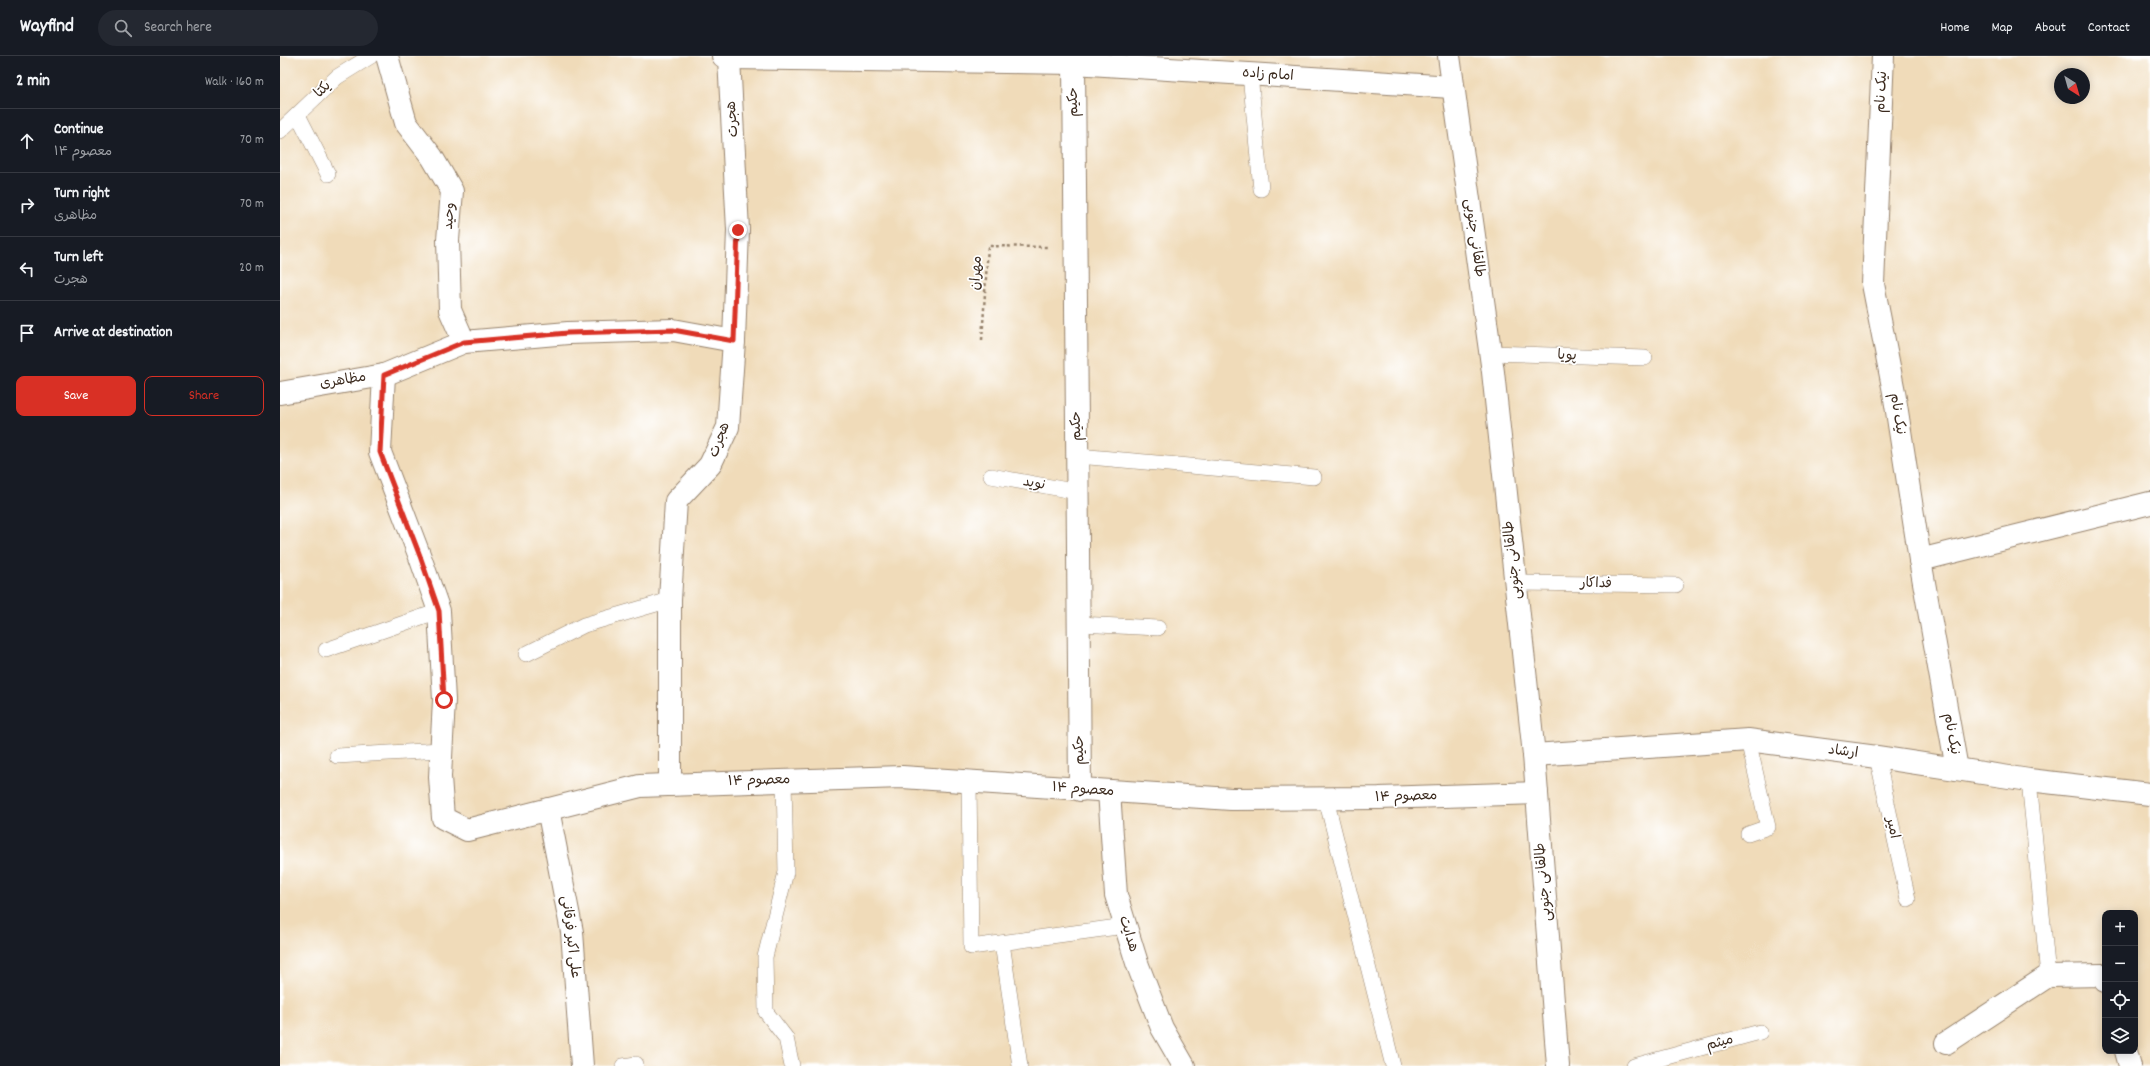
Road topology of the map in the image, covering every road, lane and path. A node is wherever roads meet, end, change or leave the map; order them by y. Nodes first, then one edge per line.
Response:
1 (371, 56) edge
2 (386, 56) edge
3 (1449, 56) edge
4 (1883, 56) edge
5 (726, 57) edge
6 (1126, 61) edge
7 (1074, 63) junction
8 (1250, 74) junction
9 (1452, 86) junction
10 (298, 115) junction
11 (280, 131) edge
12 (328, 174) dead end
13 (1261, 189) dead end
14 (1075, 248) junction
15 (982, 340) dead end
16 (734, 341) junction
17 (464, 342) junction
18 (1490, 353) junction
19 (1645, 358) dead end
20 (384, 375) junction
21 (280, 393) edge
22 (1078, 456) junction
23 (991, 476) dead end
24 (1314, 477) dead end
25 (1078, 492) junction
26 (2150, 503) edge
27 (1920, 560) junction
28 (1516, 583) junction
29 (1676, 585) dead end
30 (670, 600) junction
31 (439, 611) junction
32 (1079, 624) junction
33 (1158, 628) dead end
34 (326, 650) dead end
35 (526, 654) dead end
36 (1748, 740) junction
37 (441, 750) junction
38 (1534, 755) junction
39 (337, 756) dead end
40 (1877, 756) junction
41 (1957, 769) junction
42 (784, 780) junction
43 (2029, 780) junction
44 (969, 782) junction
45 (670, 785) junction
46 (1080, 790) junction
47 (1109, 791) junction
48 (1536, 793) junction
49 (2150, 794) edge
50 (1326, 799) junction
51 (548, 809) junction
52 (1748, 834) dead end
53 (1908, 899) dead end
54 (1125, 926) junction
55 (1002, 943) junction
56 (2102, 975) edge
57 (2048, 976) junction
58 (1760, 1032) dead end
59 (1946, 1043) dead end
60 (2127, 1054) edge
61 (582, 1066) edge
62 (792, 1066) edge
63 (1020, 1066) edge
64 (1184, 1066) edge
65 (1393, 1066) edge
66 (1558, 1066) edge
67 (1634, 1066) edge
68 (2130, 1066) edge

1 - 10 lane, یکتا
2 - 17 street, وحید
3 - 9 street, طالقانی جنوبی
4 - 27 street, نیک نام
5 - 7 street, امام زاده
5 - 16 street, هجرت
6 - 7 street, امام زاده
6 - 8 street, امام زاده
7 - 14 street, حکیم
8 - 9 street, امام زاده
8 - 13 lane
9 - 18 street, طالقانی جنوبی
10 - 11 lane, یکتا
10 - 12 lane
14 - 15 path, مهران
14 - 22 street, حکیم
16 - 17 street, مظاهری
16 - 30 street, هجرت
17 - 20 street, مظاهری
18 - 19 lane, پویا
18 - 28 street, طالقانی جنوبی
20 - 21 street, مظاهری
20 - 31 street, ۱۴ معصوم
22 - 24 lane
22 - 25 street, حکیم
23 - 25 lane, نوید
25 - 32 street, حکیم
26 - 27 street
27 - 41 street, نیک نام
28 - 29 lane, فداکار
28 - 38 street, طالقانی جنوبی
30 - 35 lane
30 - 45 street, هجرت
31 - 34 lane
31 - 37 street, ۱۴ معصوم
32 - 33 lane
32 - 46 street, حکیم
36 - 38 street, ارشاد
36 - 40 street, ارشاد
36 - 52 lane
37 - 39 lane
37 - 51 street, ۱۴ معصوم
38 - 48 street, طالقانی جنوبی
40 - 41 street, ارشاد
40 - 53 lane, امیر
41 - 43 street, ارشاد
42 - 44 street, ۱۴ معصوم
42 - 45 street, ۱۴ معصوم
42 - 62 lane
43 - 49 street, ارشاد
43 - 57 lane
44 - 46 street, ۱۴ معصوم
44 - 55 lane
45 - 51 street, ۱۴ معصوم
46 - 47 street, ۱۴ معصوم
47 - 50 street, ۱۴ معصوم
47 - 54 street, هدایت
48 - 50 street, ۱۴ معصوم
48 - 66 street, طالقانی جنوبی
50 - 65 lane
51 - 61 street, علی اکبر فرقانی
54 - 55 lane
54 - 64 street, هدایت
55 - 63 lane
56 - 57 street
57 - 59 street
58 - 67 lane, میثم
60 - 68 street

